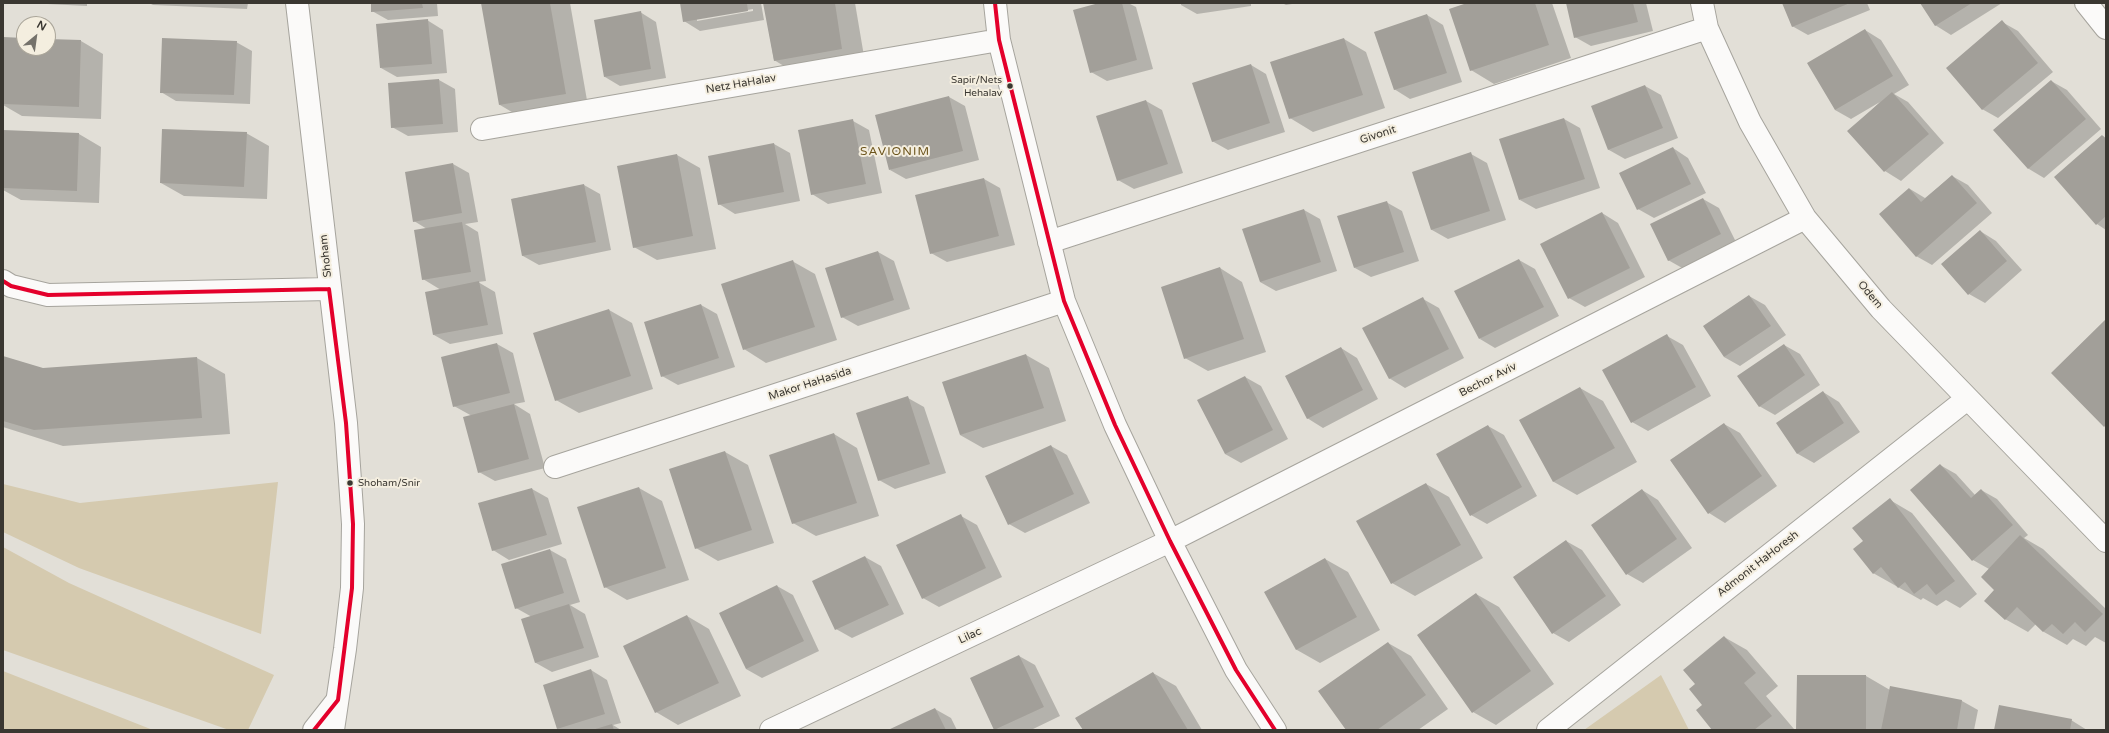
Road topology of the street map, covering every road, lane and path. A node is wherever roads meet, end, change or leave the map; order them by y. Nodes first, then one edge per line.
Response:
1 (297, 3) edge
2 (995, 3) edge
3 (1702, 3) edge
4 (2086, 3) edge
5 (1707, 28) junction
6 (2106, 28) edge
7 (999, 40) junction
8 (482, 129) dead end
9 (1805, 218) junction
10 (1049, 242) junction
11 (3, 281) edge
12 (329, 289) junction
13 (1064, 301) junction
14 (1967, 398) junction
15 (555, 467) dead end
16 (1170, 541) junction
17 (2106, 541) edge
18 (338, 700) junction
19 (314, 730) edge
20 (333, 730) edge
21 (771, 730) edge
22 (1275, 730) edge
23 (1548, 730) edge

1 - 12 street, Shoham
2 - 7 street
3 - 5 street, Odem
4 - 6 street
5 - 9 street, Odem
5 - 10 street, Givonit
7 - 8 street, Netz HaHalav
7 - 10 street
9 - 14 street, Odem
9 - 16 street, Bechor Aviv
10 - 13 street
11 - 12 street
12 - 18 street, Shoham
13 - 15 street, Makor HaHasida
13 - 16 street
14 - 17 street, Odem
14 - 23 street, Admonit HaHoresh
16 - 21 street, Lilac
16 - 22 street
18 - 19 street
18 - 20 street, Shoham

